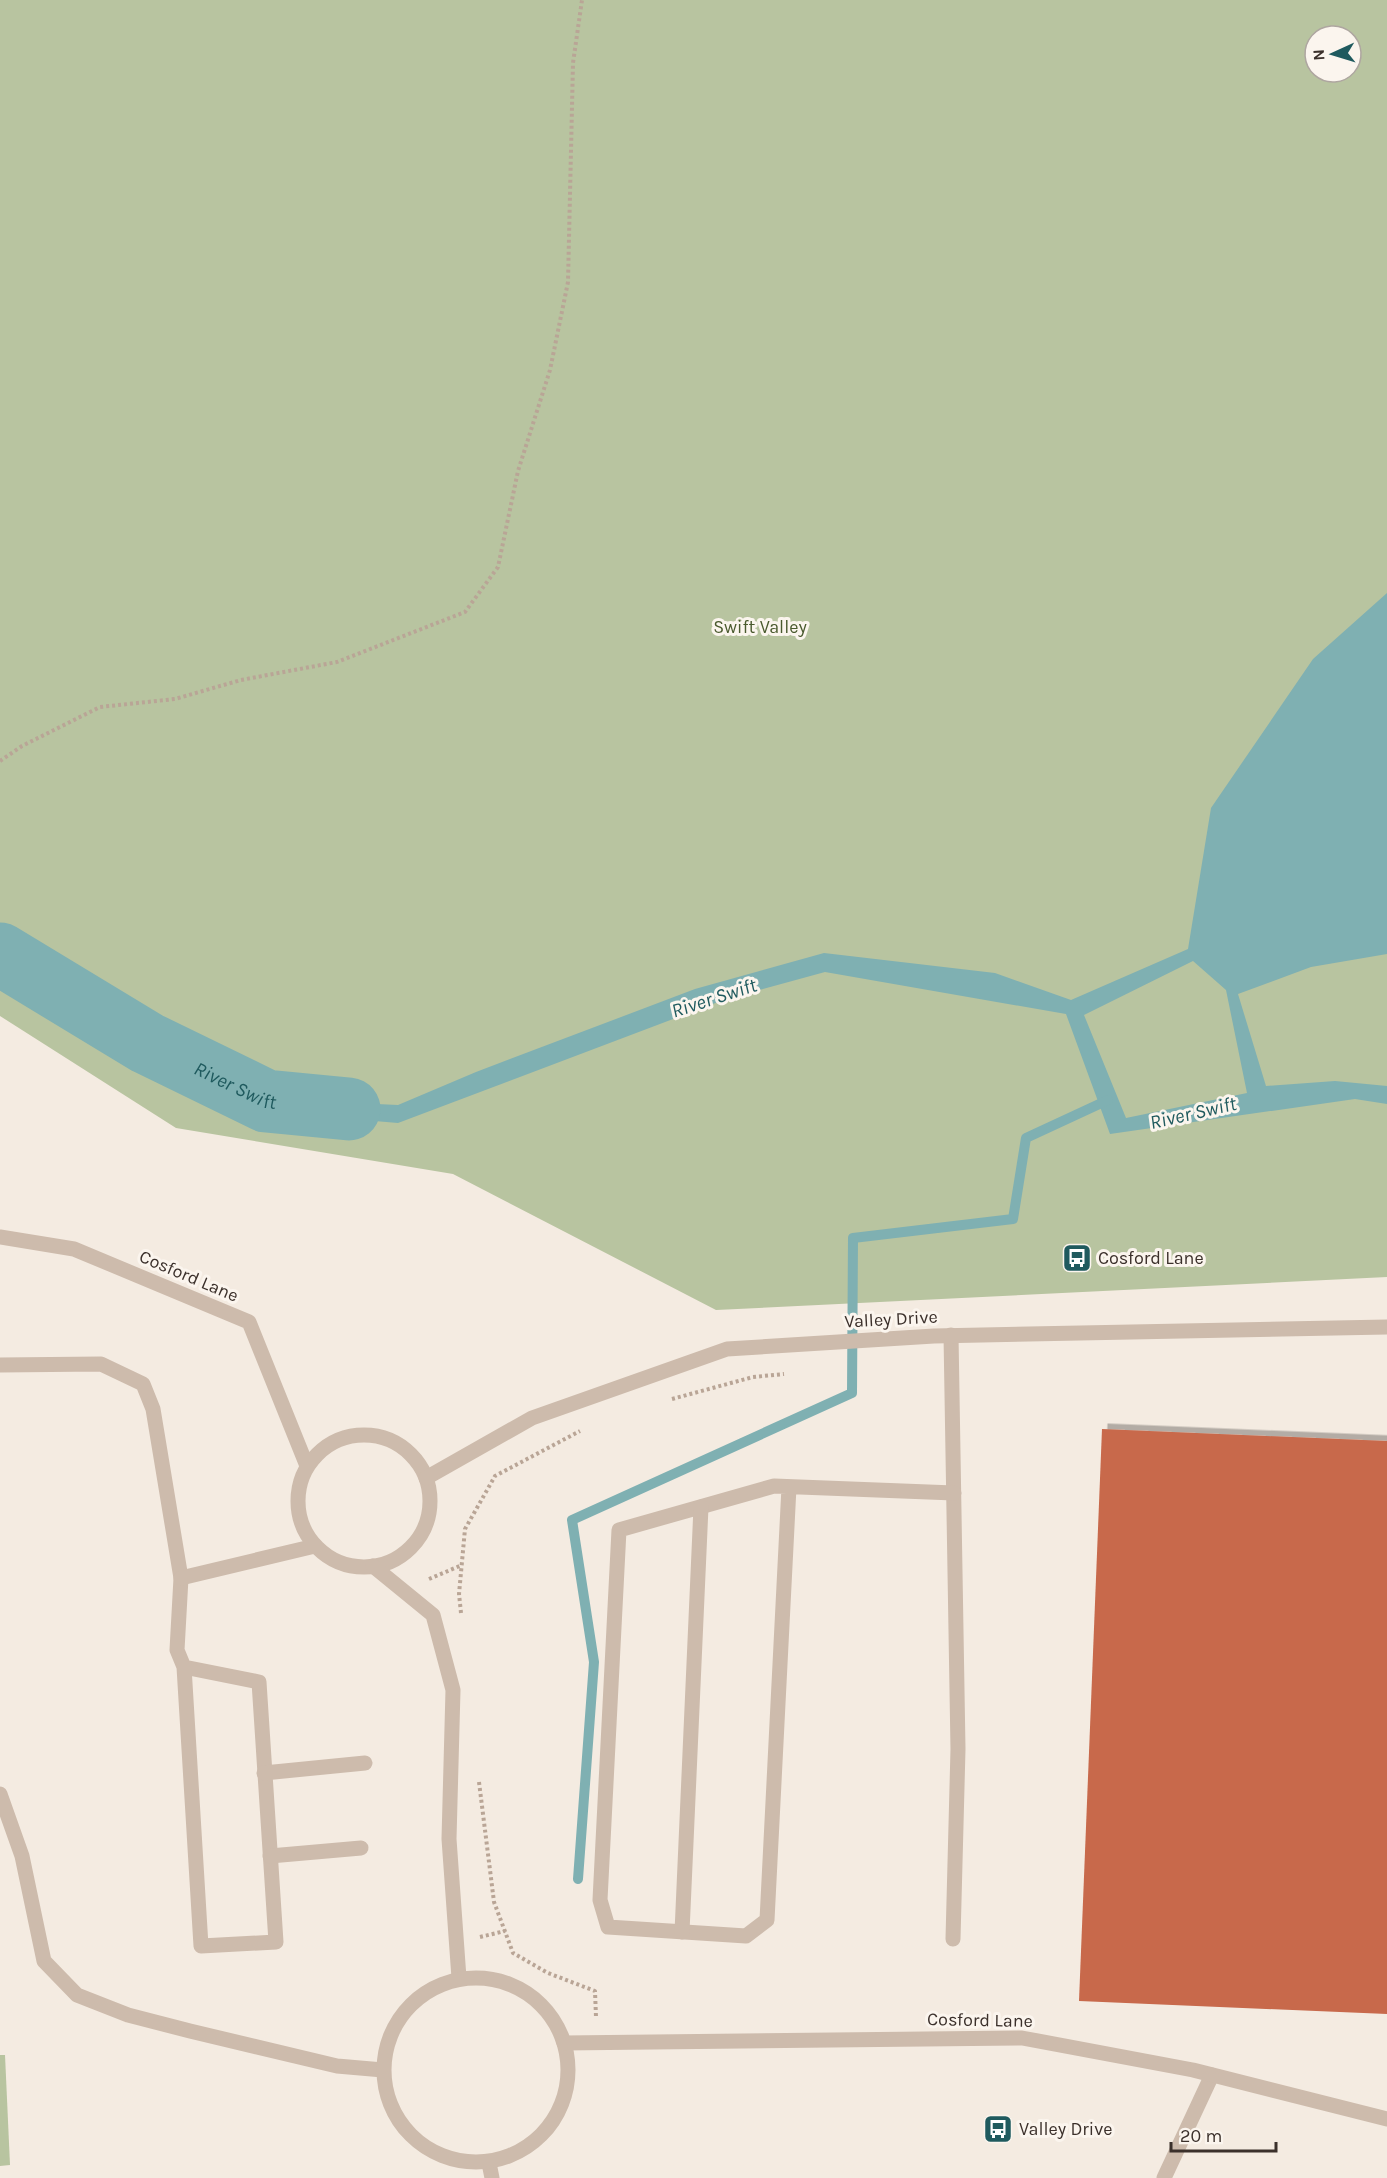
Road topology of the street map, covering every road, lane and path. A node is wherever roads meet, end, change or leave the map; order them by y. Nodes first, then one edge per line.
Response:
1 (582, 0) edge
2 (0, 761) edge
3 (0, 1238) edge
4 (1387, 1327) edge
5 (951, 1335) junction
6 (0, 1365) edge
7 (787, 1374) dead end
8 (664, 1401) dead end
9 (588, 1426) dead end
10 (307, 1466) junction
11 (426, 1478) junction
12 (789, 1487) junction
13 (954, 1493) junction
14 (701, 1507) junction
15 (315, 1546) junction
16 (373, 1566) junction
17 (181, 1578) junction
18 (462, 1617) dead end
19 (184, 1667) junction
20 (365, 1763) dead end
21 (477, 1770) dead end
22 (264, 1773) junction
23 (0, 1794) edge
24 (361, 1848) dead end
25 (270, 1856) junction
26 (682, 1932) junction
27 (953, 1939) dead end
28 (459, 1978) junction
29 (564, 2043) junction
30 (597, 2043) junction
31 (383, 2070) junction
32 (1212, 2075) junction
33 (1387, 2119) edge
34 (491, 2170) edge
35 (1164, 2178) edge

1 - 2 path
3 - 10 street, Cosford Lane
4 - 5 street, Valley Drive
5 - 11 street, Valley Drive
5 - 13 street
6 - 17 street
7 - 8 path
9 - 18 path
10 - 11 street
10 - 15 street
11 - 16 street
12 - 13 street
12 - 14 street
12 - 26 street
13 - 27 street
14 - 26 street
14 - 26 street
15 - 16 street
15 - 17 street
16 - 28 street
17 - 19 street
19 - 22 street
19 - 25 street
20 - 22 street
21 - 30 path
22 - 25 street
23 - 31 street
24 - 25 street
28 - 29 street
28 - 31 street
29 - 30 street, Cosford Lane
29 - 34 street
30 - 32 street, Cosford Lane
31 - 34 street
32 - 33 street, Cosford Lane
32 - 35 street

